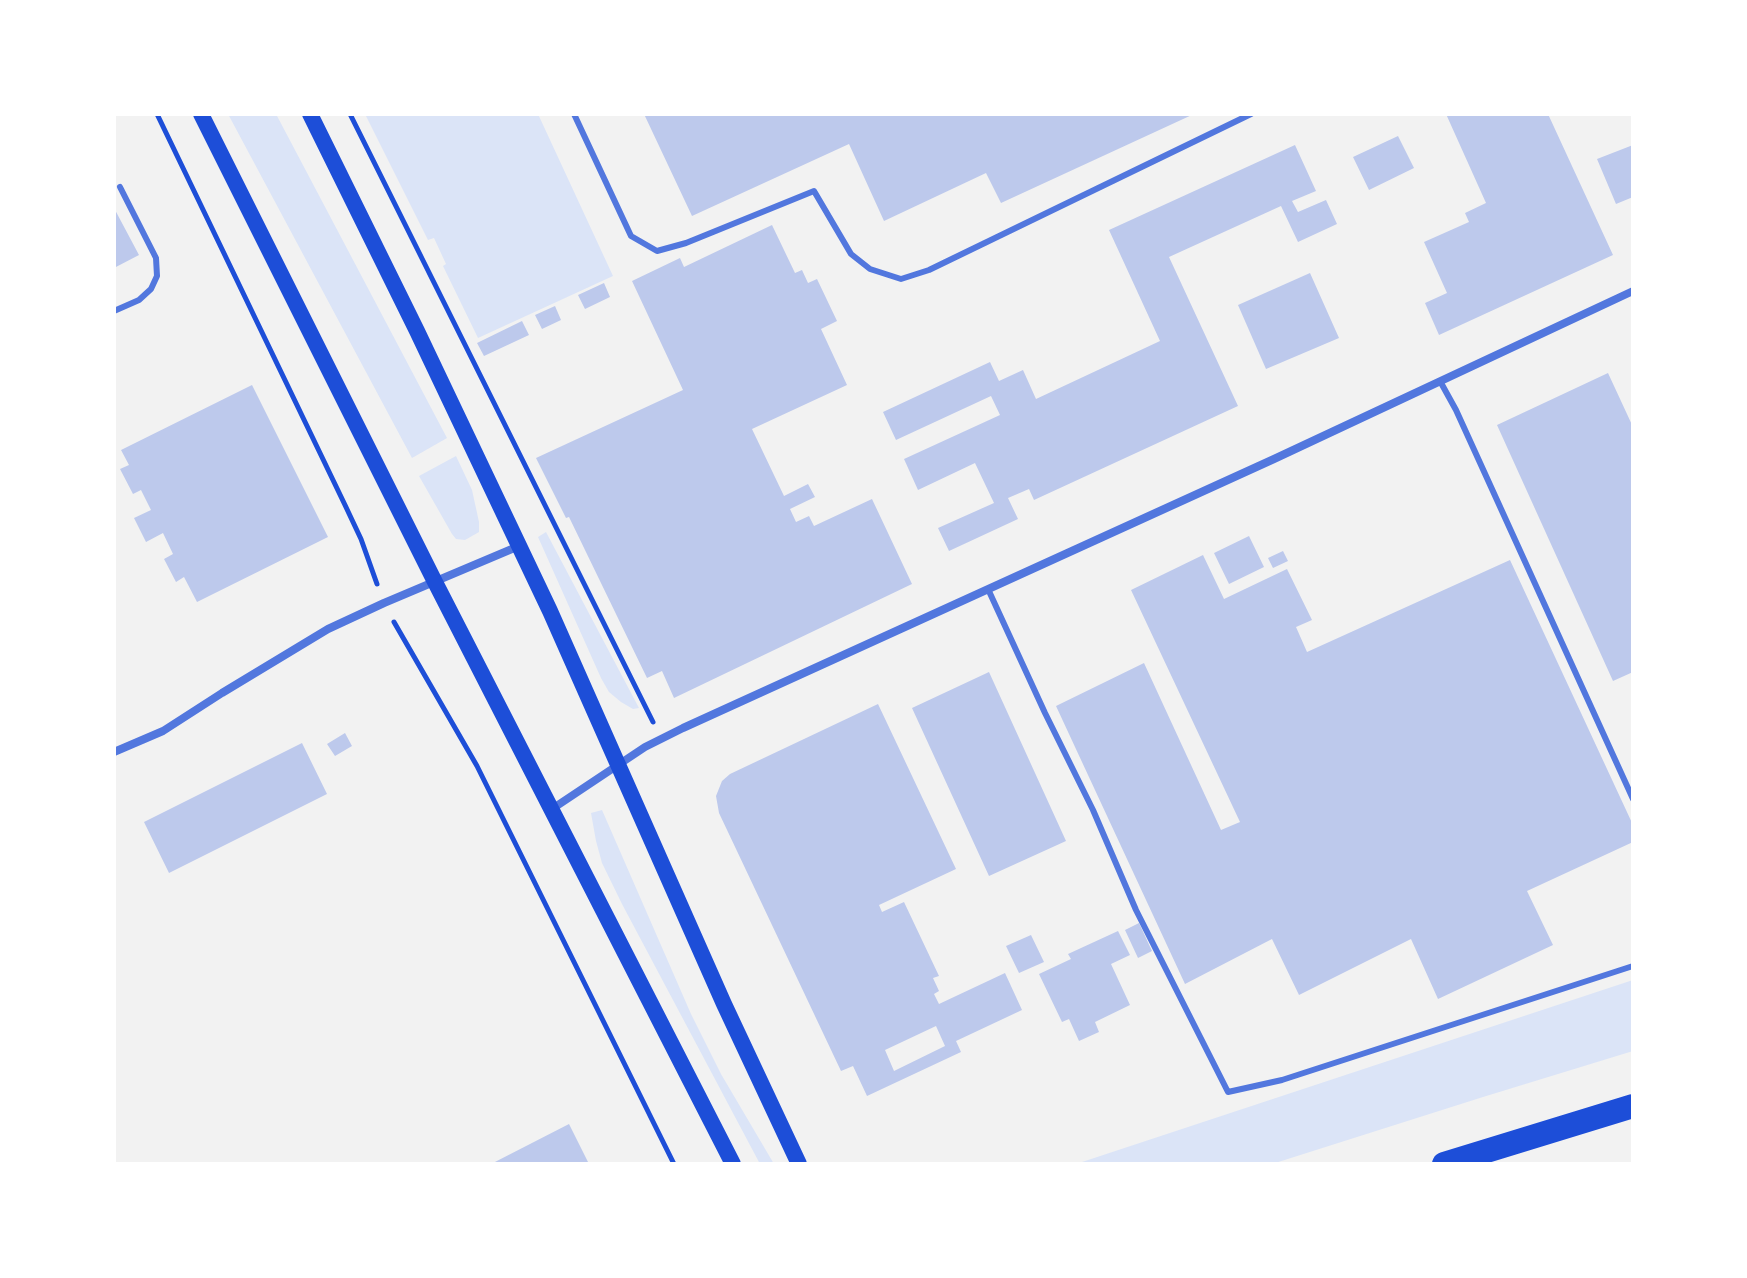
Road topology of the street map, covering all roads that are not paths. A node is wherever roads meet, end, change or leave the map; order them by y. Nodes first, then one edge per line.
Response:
1 (201, 114) edge
2 (310, 114) edge
3 (574, 114) edge
4 (1251, 114) edge
5 (120, 187) dead end
6 (1633, 291) edge
7 (114, 311) edge
8 (1440, 381) junction
9 (519, 546) junction
10 (435, 582) junction
11 (988, 589) junction
12 (114, 752) edge
13 (619, 765) junction
14 (1633, 799) edge
15 (552, 809) junction
16 (1633, 966) edge
17 (1633, 1106) edge
18 (733, 1164) edge
19 (799, 1164) edge
20 (1444, 1164) edge

1 - 10 main road
2 - 9 main road
3 - 4 lane
5 - 7 lane
6 - 8 street
8 - 11 street
8 - 14 lane
9 - 10 street
9 - 13 main road
10 - 12 street
10 - 15 main road
11 - 13 street
11 - 16 lane
13 - 15 street
13 - 19 main road
15 - 18 main road
17 - 20 highway

